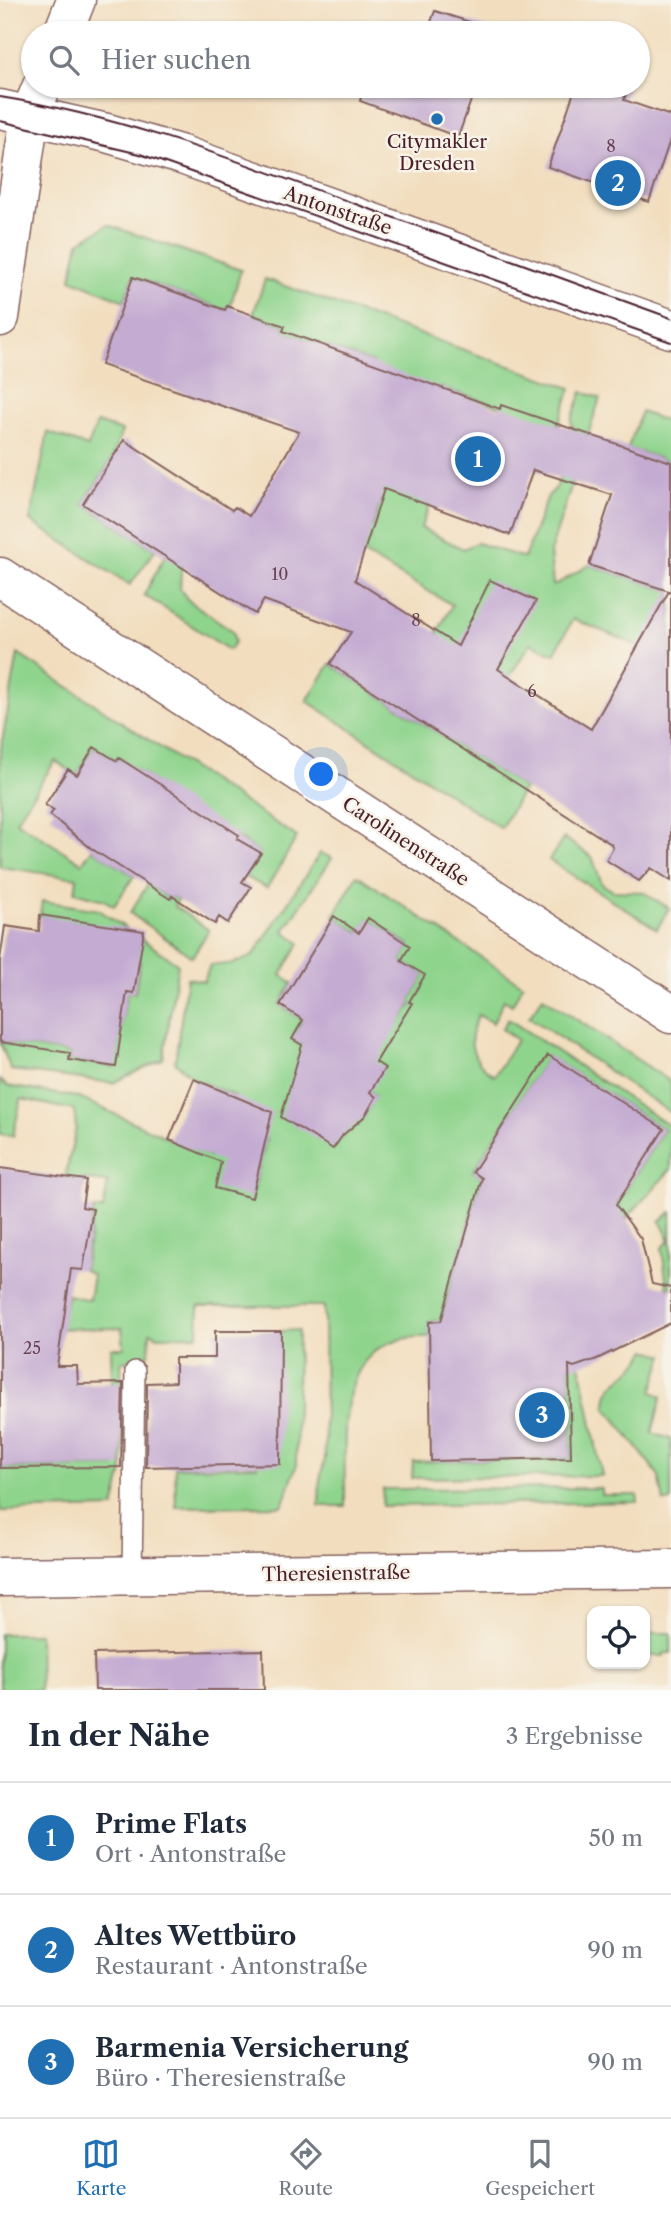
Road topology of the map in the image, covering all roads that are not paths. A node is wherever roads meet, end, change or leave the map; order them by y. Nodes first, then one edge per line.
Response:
1 (76, 0) edge
2 (68, 21) edge
3 (24, 103) edge
4 (0, 317) edge
5 (671, 329) edge
6 (0, 578) edge
7 (671, 1014) edge
8 (135, 1371) dead end
9 (671, 1569) edge
10 (132, 1575) junction
11 (0, 1577) edge

1 - 2 street
3 - 4 street
3 - 5 street, Antonstraße
6 - 7 street, Carolinenstraße
8 - 10 lane
9 - 10 street, Theresienstraße
10 - 11 street, Theresienstraße

